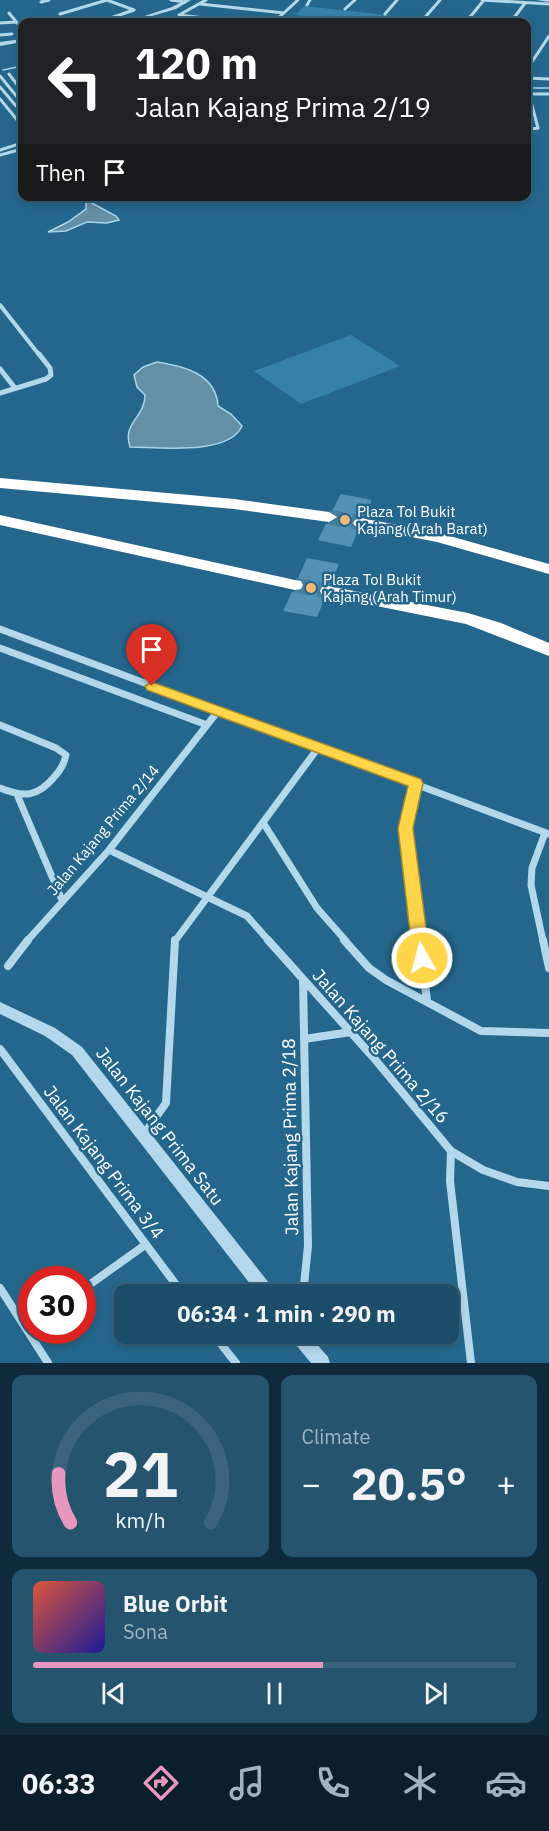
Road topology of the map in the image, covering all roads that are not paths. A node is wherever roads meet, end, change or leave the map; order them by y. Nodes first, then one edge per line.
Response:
1 (49, 0) edge
2 (107, 0) edge
3 (171, 0) edge
4 (176, 0) edge
5 (206, 0) edge
6 (298, 0) edge
7 (310, 0) edge
8 (355, 0) edge
9 (397, 0) edge
10 (440, 0) edge
11 (482, 0) edge
12 (538, 0) edge
13 (187, 1) edge
14 (41, 2) dead end
15 (525, 3) junction
16 (549, 3) edge
17 (200, 4) junction
18 (307, 5) dead end
19 (345, 9) dead end
20 (9, 13) dead end
21 (284, 13) junction
22 (60, 14) dead end
23 (385, 14) dead end
24 (111, 18) edge
25 (128, 18) edge
26 (139, 18) edge
27 (199, 18) edge
28 (278, 18) edge
29 (424, 18) edge
30 (469, 18) edge
31 (514, 18) edge
32 (16, 22) joint
33 (0, 24) edge
34 (12, 34) dead end
35 (549, 36) edge
36 (18, 38) edge
37 (0, 40) edge
38 (543, 45) junction
39 (549, 45) edge
40 (531, 63) edge
41 (9, 74) dead end
42 (0, 76) edge
43 (531, 78) edge
44 (549, 79) edge
45 (18, 86) edge
46 (0, 87) edge
47 (531, 94) edge
48 (549, 94) edge
49 (0, 99) edge
50 (18, 101) edge
51 (531, 104) edge
52 (18, 105) edge
53 (18, 107) edge
54 (8, 109) junction
55 (0, 110) edge
56 (18, 121) edge
57 (531, 129) edge
58 (18, 145) edge
59 (18, 149) edge
60 (0, 150) edge
61 (0, 155) edge
62 (0, 305) edge
63 (0, 369) edge
64 (15, 388) junction
65 (0, 393) edge
66 (0, 483) edge
67 (329, 517) tunnel mouth
68 (0, 520) edge
69 (362, 523) tunnel mouth
70 (549, 569) edge
71 (295, 585) tunnel mouth
72 (328, 591) tunnel mouth
73 (0, 629) edge
74 (0, 648) edge
75 (549, 650) edge
76 (218, 711) junction
77 (0, 725) edge
78 (207, 725) junction
79 (318, 748) junction
80 (416, 783) junction
81 (0, 789) edge
82 (18, 797) junction
83 (264, 824) junction
84 (547, 833) edge
85 (109, 850) junction
86 (207, 897) junction
87 (62, 900) junction
88 (8, 966) dead end
89 (549, 968) edge
90 (303, 979) junction
91 (427, 1001) junction
92 (0, 1008) edge
93 (351, 1032) junction
94 (549, 1033) edge
95 (304, 1040) junction
96 (0, 1049) edge
97 (144, 1134) junction
98 (451, 1150) junction
99 (549, 1186) edge
100 (145, 1245) junction
101 (96, 1280) edge
102 (175, 1284) edge
103 (259, 1284) edge
104 (304, 1284) edge
105 (0, 1288) edge
106 (18, 1313) edge
107 (38, 1344) edge
108 (221, 1344) edge
109 (306, 1344) edge
110 (48, 1363) edge
111 (236, 1363) edge
112 (322, 1363) edge
113 (471, 1363) edge

1 - 14 street
2 - 22 street
2 - 24 street
3 - 4 street
4 - 13 street
4 - 25 street
5 - 17 street
6 - 21 street
7 - 18 street
8 - 19 street
9 - 23 street
10 - 29 street
11 - 15 street
11 - 30 street
12 - 16 street
13 - 26 street
15 - 16 street
15 - 31 street
17 - 21 street
17 - 27 street
20 - 32 street
21 - 28 street
32 - 33 street
34 - 37 street
35 - 38 street
36 - 37 street
38 - 39 street
38 - 40 street
41 - 45 street
42 - 50 street
43 - 44 street
46 - 52 street
47 - 48 street
49 - 54 street
51 - 57 street
53 - 54 street
54 - 55 street
54 - 56 street
58 - 60 street
59 - 61 street
62 - 64 street
63 - 64 street
64 - 65 street
66 - 67 highway
68 - 71 highway
69 - 70 highway
72 - 75 highway
73 - 76 street
74 - 78 street
76 - 78 street, Jalan Kajang Prima 2/14
76 - 79 street
77 - 82 street
78 - 85 street, Jalan Kajang Prima 2/14
79 - 80 street
79 - 83 street
80 - 84 street
80 - 91 street
81 - 82 street
82 - 87 street
83 - 86 street
83 - 91 street
84 - 89 street
85 - 86 street, Jalan Kajang Prima 2/16
85 - 87 street, Jalan Kajang Prima 2/14
86 - 90 street, Jalan Kajang Prima 2/16
86 - 97 street
87 - 88 street, Jalan Kajang Prima 2/14
90 - 93 street, Jalan Kajang Prima 2/16
90 - 95 street, Jalan Kajang Prima 2/18
91 - 94 street
92 - 97 street, Jalan Kajang Prima Satu
93 - 95 street
93 - 98 street, Jalan Kajang Prima 2/16
95 - 104 street, Jalan Kajang Prima 2/18
96 - 100 street, Jalan Kajang Prima 3/4
97 - 103 street, Jalan Kajang Prima Satu
98 - 99 street, Jalan Kajang Prima 2/16
98 - 113 street
100 - 101 street
100 - 102 street, Jalan Kajang Prima 3/4
105 - 106 street
107 - 110 street
108 - 111 street
109 - 112 street

